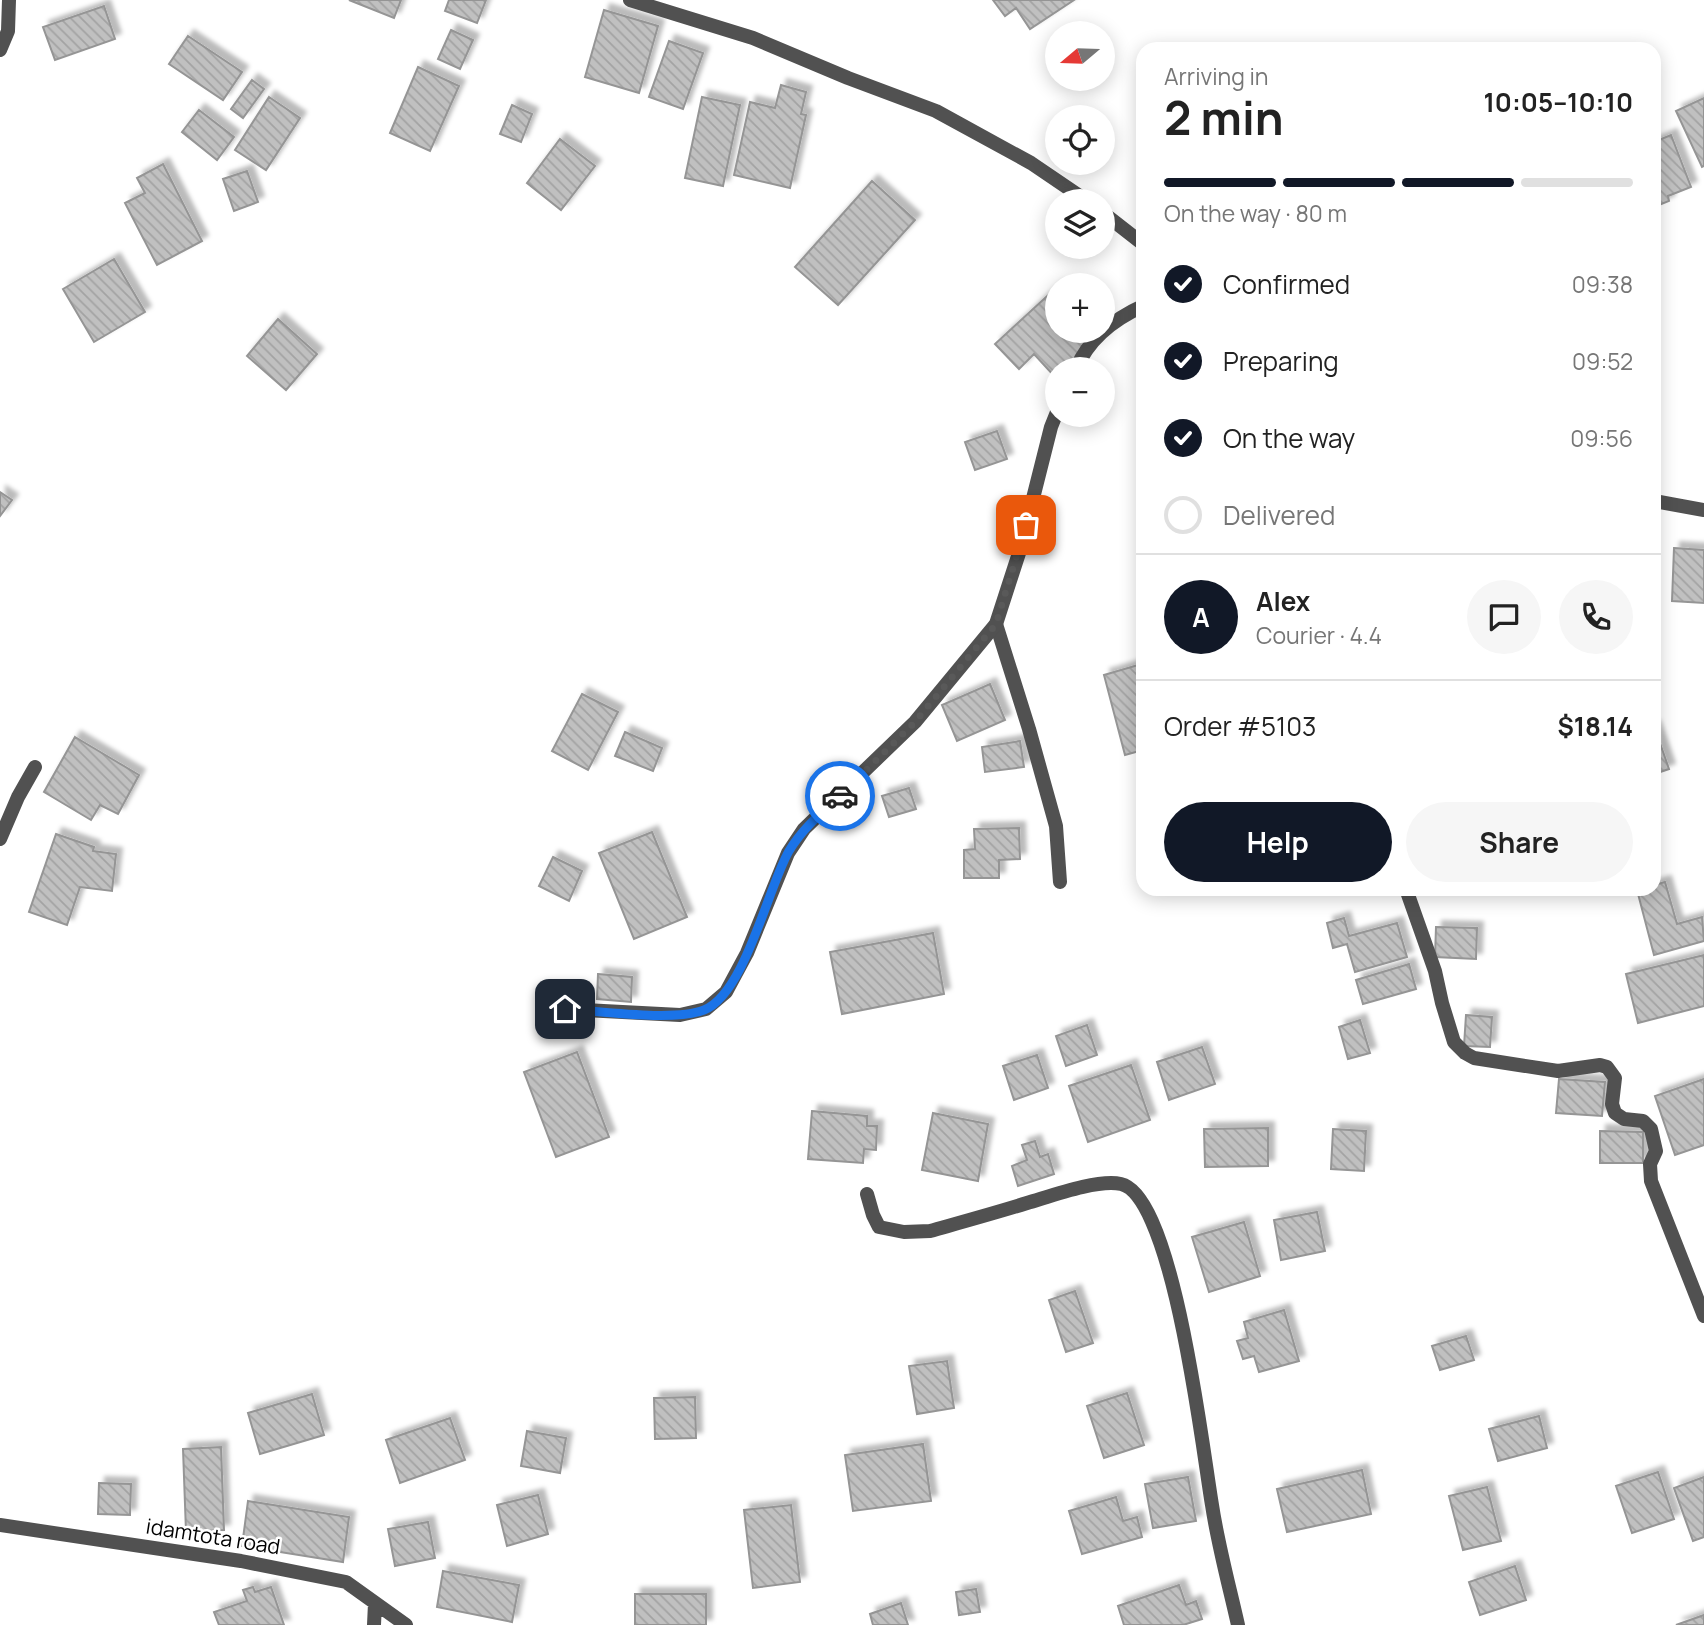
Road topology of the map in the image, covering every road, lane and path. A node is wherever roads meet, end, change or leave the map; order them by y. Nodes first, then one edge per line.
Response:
1 (9, 0) edge
2 (630, 0) edge
3 (0, 50) edge
4 (1069, 189) edge
5 (1115, 222) edge
6 (1136, 239) edge
7 (1136, 309) edge
8 (1081, 357) edge
9 (1051, 427) edge
10 (1661, 502) edge
11 (1704, 510) edge
12 (996, 624) junction
13 (35, 767) dead end
14 (0, 839) edge
15 (1060, 882) dead end
16 (1408, 896) edge
17 (565, 1009) dead end
18 (867, 1194) dead end
19 (1704, 1316) edge
20 (0, 1525) edge
21 (375, 1603) junction
22 (374, 1625) edge
23 (406, 1625) edge
24 (1238, 1625) edge

1 - 3 street
2 - 4 street
5 - 6 street
7 - 8 street
9 - 12 street
10 - 11 street
12 - 15 street
12 - 17 street
13 - 14 street
16 - 19 street
18 - 24 street
20 - 21 street, idamtota road
21 - 22 street
21 - 23 street, idamtota road

